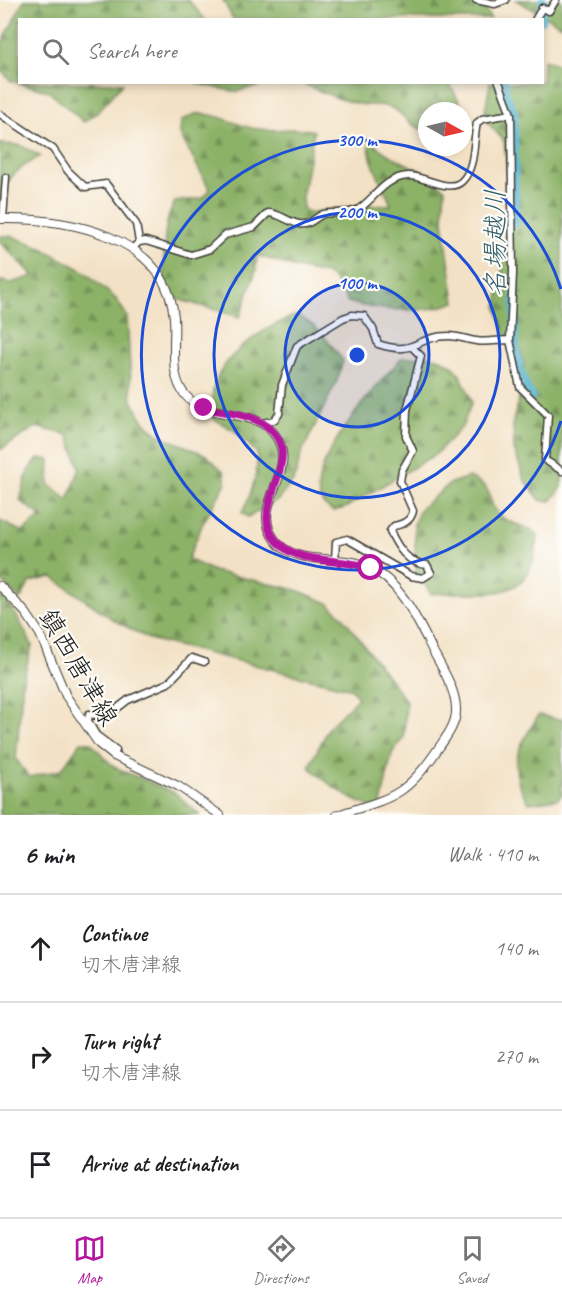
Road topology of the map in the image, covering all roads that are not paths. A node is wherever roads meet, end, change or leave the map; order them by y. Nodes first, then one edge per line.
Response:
1 (476, 0) edge
2 (506, 0) edge
3 (556, 0) edge
4 (537, 18) edge
5 (500, 84) edge
6 (0, 114) edge
7 (511, 114) junction
8 (6, 177) dead end
9 (2, 219) edge
10 (136, 245) junction
11 (510, 340) junction
12 (412, 347) junction
13 (262, 423) junction
14 (562, 471) edge
15 (335, 560) junction
16 (0, 586) edge
17 (204, 662) dead end
18 (114, 756) junction
19 (220, 815) edge
20 (337, 815) edge

1 - 2 street
3 - 4 street
5 - 7 street
6 - 10 street
7 - 10 street
7 - 11 street
8 - 9 street
9 - 10 main road
10 - 13 main road
11 - 12 street
11 - 14 street
12 - 13 street
12 - 15 street
13 - 15 main road
15 - 20 main road
16 - 18 main road, 鎮西唐津線
17 - 18 street
18 - 19 main road, 鎮西唐津線

